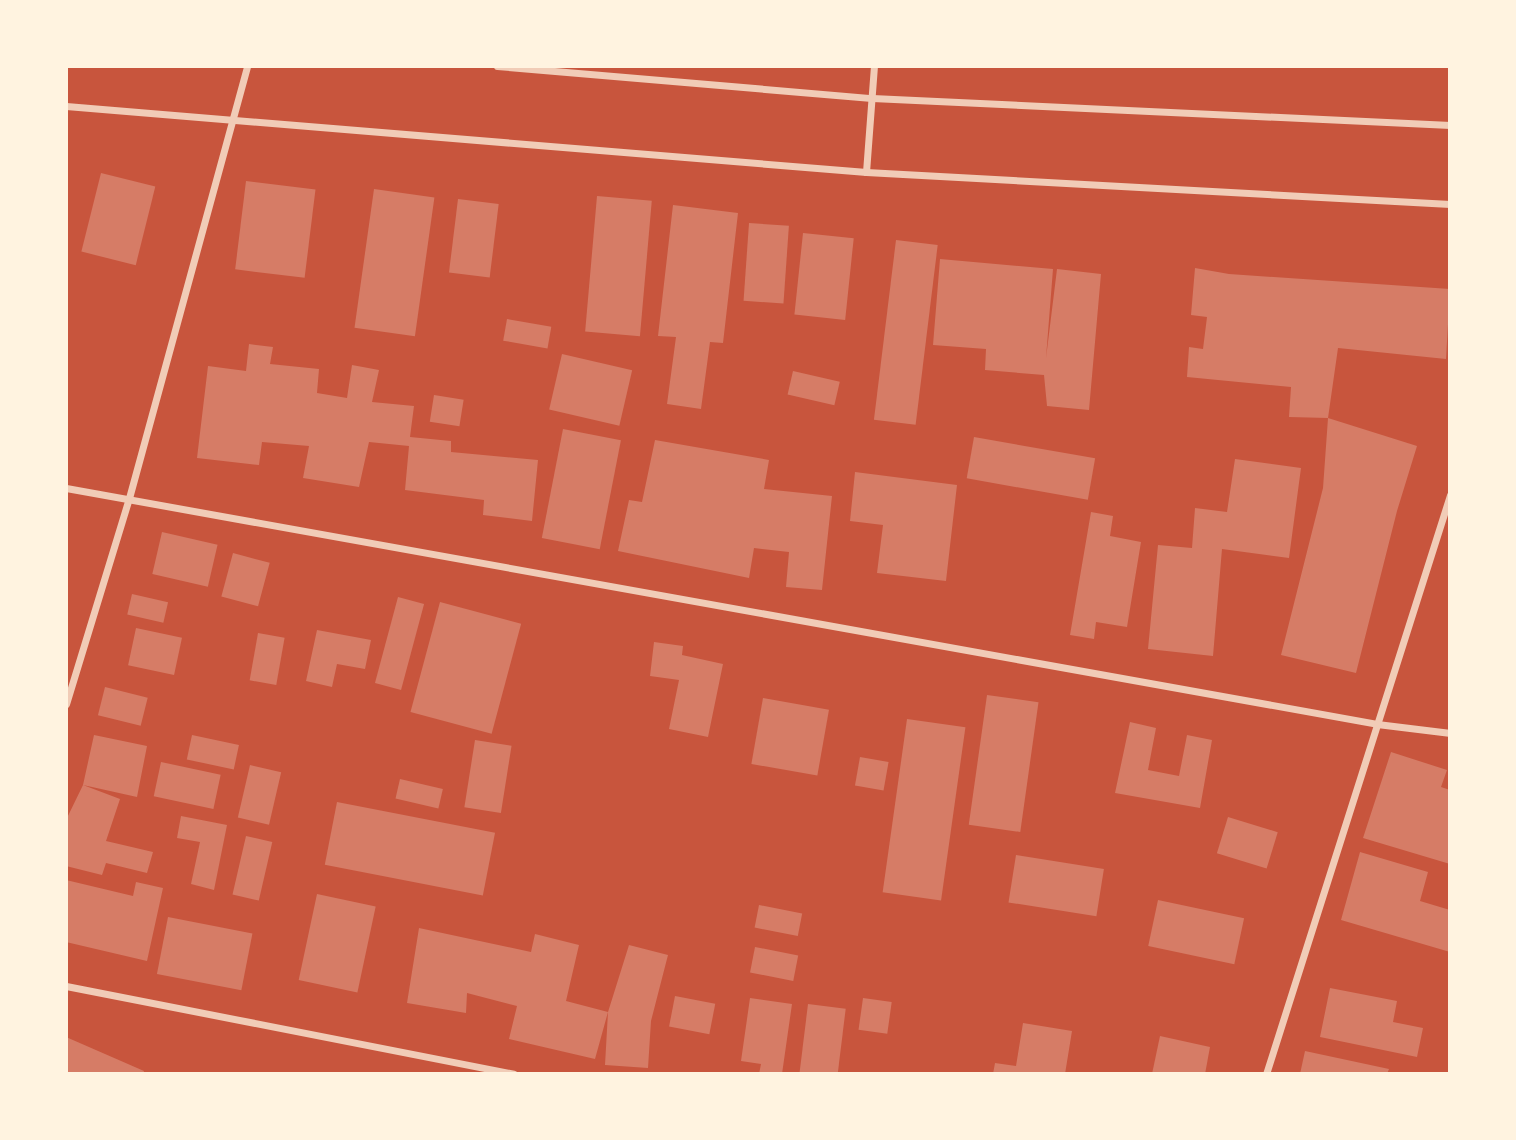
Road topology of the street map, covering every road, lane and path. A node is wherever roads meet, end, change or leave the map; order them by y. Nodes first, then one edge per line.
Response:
1 (247, 66) edge
2 (496, 66) edge
3 (874, 66) edge
4 (872, 98) junction
5 (66, 106) edge
6 (232, 122) junction
7 (1450, 125) edge
8 (866, 172) junction
9 (1450, 204) edge
10 (66, 488) edge
11 (1450, 495) edge
12 (130, 498) junction
13 (66, 704) edge
14 (1377, 724) junction
15 (1450, 733) edge
16 (66, 986) edge
17 (513, 1073) edge
18 (1266, 1073) edge

1 - 6 street
2 - 4 street
3 - 4 street
4 - 7 street
4 - 8 street
5 - 6 street
6 - 8 street
6 - 12 street
8 - 9 street
10 - 12 street
11 - 14 street
12 - 13 street
12 - 14 street
14 - 15 street
14 - 18 street
16 - 17 street

